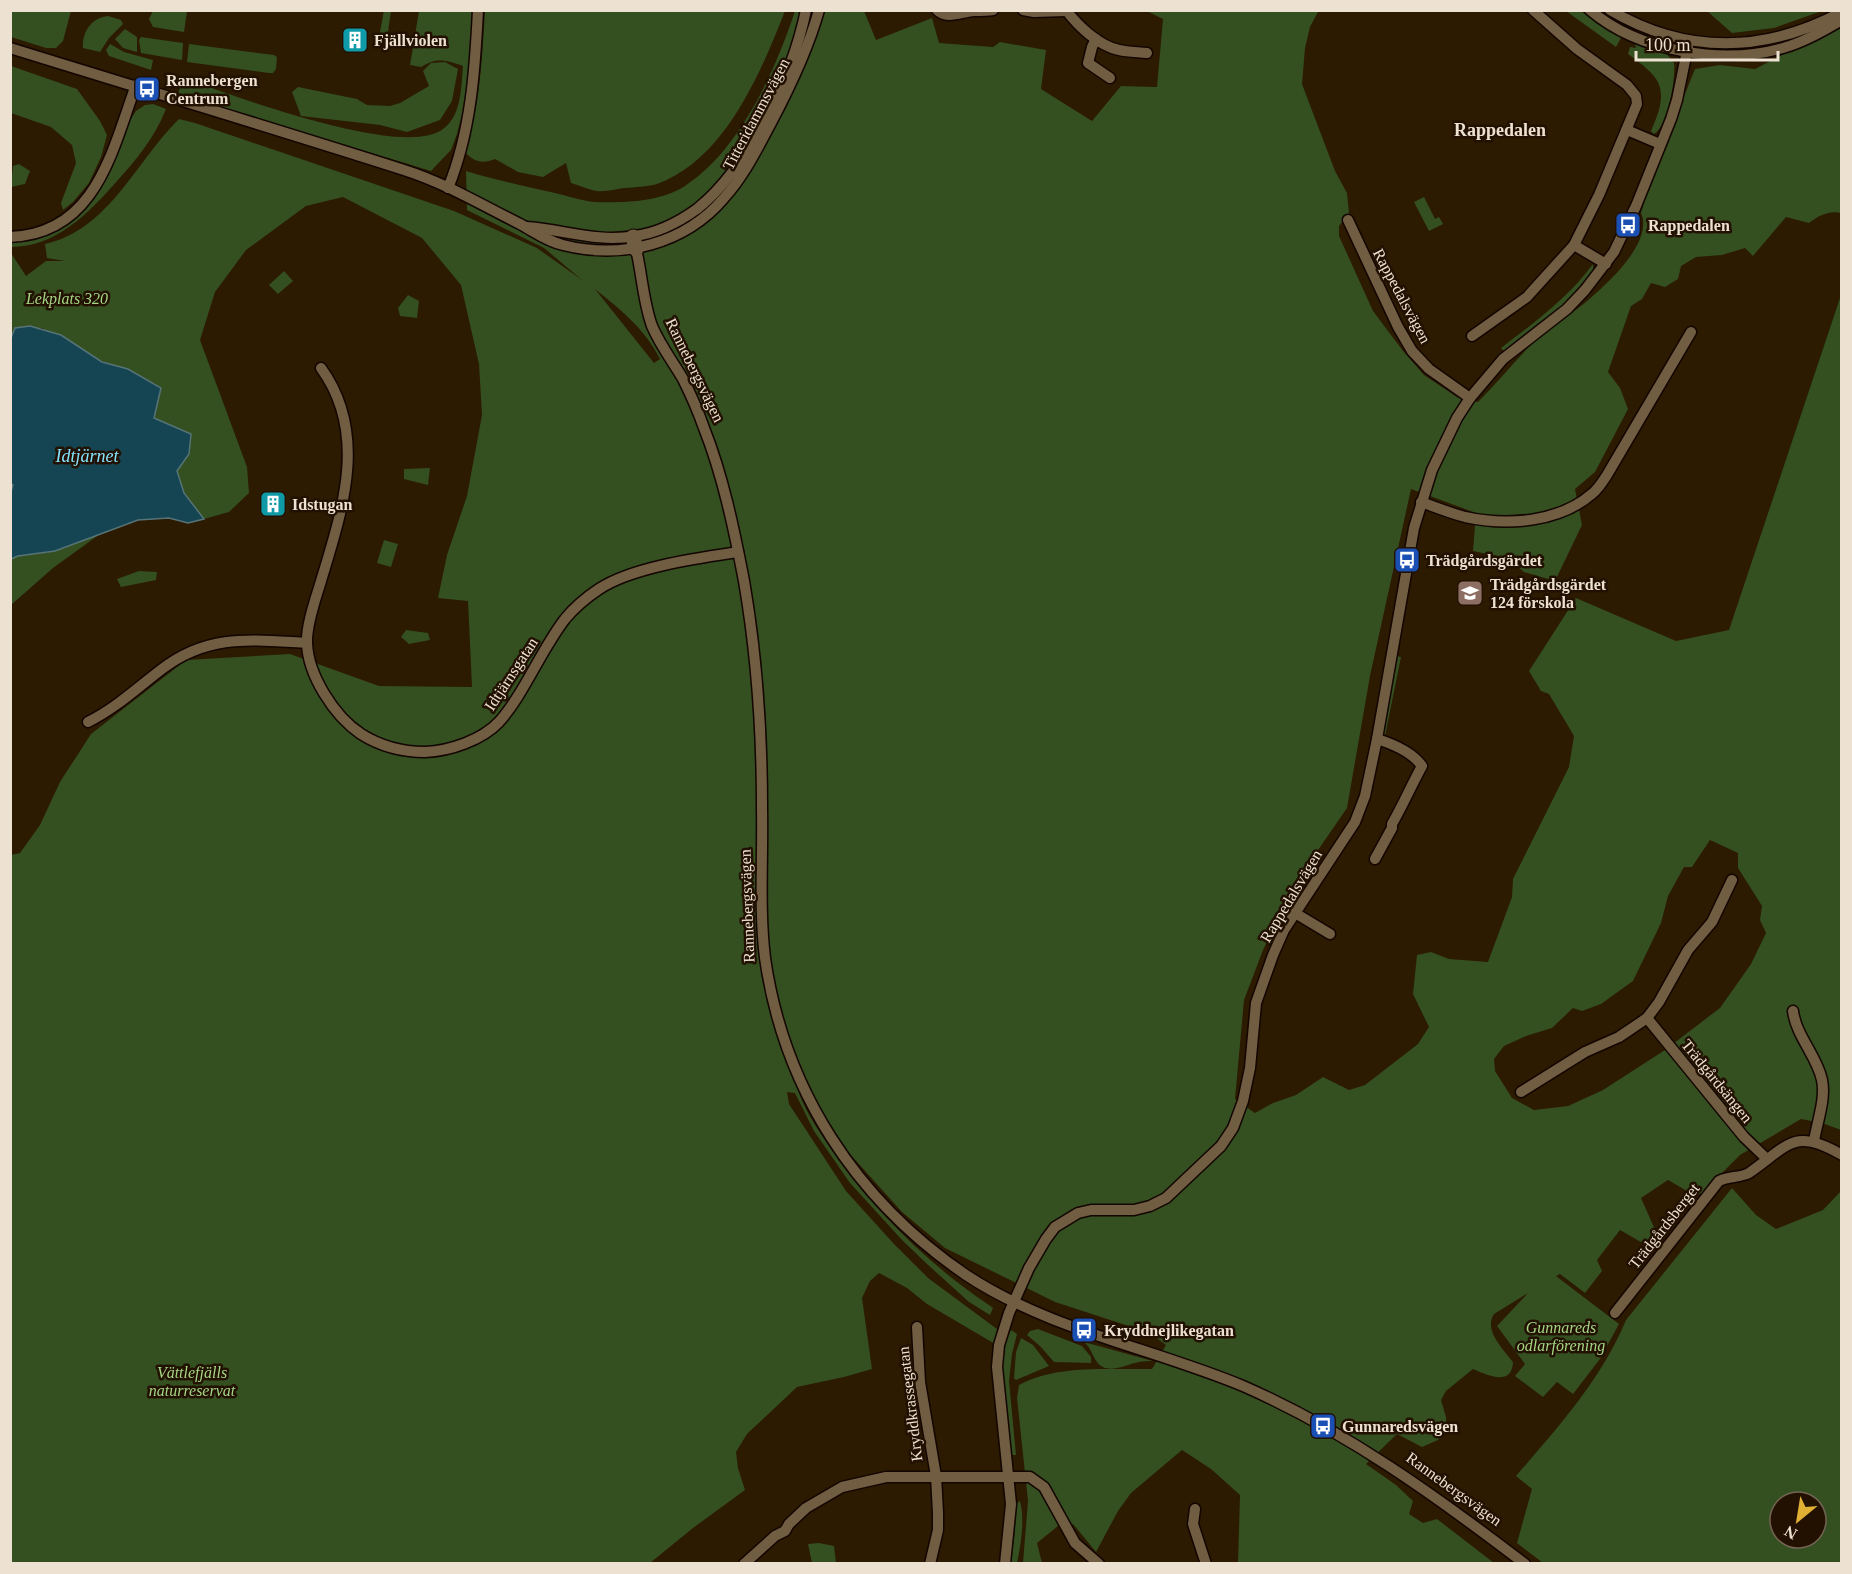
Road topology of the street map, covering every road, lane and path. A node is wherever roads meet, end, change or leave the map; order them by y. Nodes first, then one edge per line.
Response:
1 (478, 10) edge
2 (806, 10) edge
3 (819, 10) edge
4 (937, 10) edge
5 (993, 10) edge
6 (1023, 10) edge
7 (1533, 10) edge
8 (1590, 10) edge
9 (1066, 11) edge
10 (1616, 12) edge
11 (1842, 12) edge
12 (1842, 20) edge
13 (1613, 26) junction
14 (1096, 39) junction
15 (1688, 47) junction
16 (10, 48) edge
17 (1147, 52) dead end
18 (1110, 78) dead end
19 (135, 85) junction
20 (1627, 130) junction
21 (1660, 144) junction
22 (448, 188) junction
23 (1348, 220) dead end
24 (10, 237) edge
25 (635, 243) junction
26 (1574, 245) junction
27 (1606, 264) junction
28 (1691, 332) dead end
29 (1472, 336) dead end
30 (321, 368) dead end
31 (1470, 398) junction
32 (1421, 502) junction
33 (738, 552) junction
34 (307, 643) junction
35 (88, 722) dead end
36 (1377, 740) junction
37 (1375, 859) dead end
38 (1732, 880) dead end
39 (1295, 913) junction
40 (1330, 934) dead end
41 (1793, 1011) dead end
42 (1647, 1018) junction
43 (1521, 1092) dead end
44 (1814, 1141) junction
45 (1842, 1155) edge
46 (1767, 1159) junction
47 (1014, 1301) junction
48 (1615, 1314) dead end
49 (916, 1327) dead end
50 (936, 1476) junction
51 (1009, 1477) junction
52 (1195, 1509) dead end
53 (744, 1563) edge
54 (930, 1563) edge
55 (1005, 1563) edge
56 (1099, 1563) edge
57 (1206, 1563) edge
58 (1525, 1563) edge

1 - 22 street
2 - 25 street, Titteridammsvägen
3 - 25 street, Titteridammsvägen
4 - 5 street
6 - 9 street
7 - 20 street
8 - 13 street
9 - 14 street
10 - 13 street
10 - 15 street
11 - 15 street
12 - 15 street
13 - 15 street
14 - 17 street
14 - 18 street
15 - 21 street, Rappedalsvägen
16 - 19 street
19 - 22 street
19 - 24 street
20 - 21 street
20 - 26 street
21 - 27 street, Rappedalsvägen
22 - 25 street
23 - 31 street, Rappedalsvägen
25 - 33 street, Rannebergsvägen
26 - 27 street
26 - 29 street
27 - 31 street, Rappedalsvägen
28 - 32 street
30 - 34 street, Idtjärnsgatan
31 - 32 street, Rappedalsvägen
32 - 36 street, Rappedalsvägen
33 - 34 street, Idtjärnsgatan
33 - 47 street, Rannebergsvägen
34 - 35 street
36 - 37 street
36 - 39 street, Rappedalsvägen
38 - 42 street
39 - 40 street
39 - 47 street, Rappedalsvägen
41 - 44 street
42 - 43 street
42 - 46 street, Trädgårdsängen
44 - 45 street
44 - 46 street, Trädgårdsberget
46 - 48 street, Trädgårdsberget
47 - 51 street
47 - 58 street, Rannebergsvägen
49 - 50 street, Kryddkrassegatan
50 - 51 street, Kryddkrassegatan
50 - 53 street, Kryddkrassegatan
50 - 54 street, Kryddkrassegatan
51 - 55 street
51 - 56 street, Kryddkrassegatan
52 - 57 street

